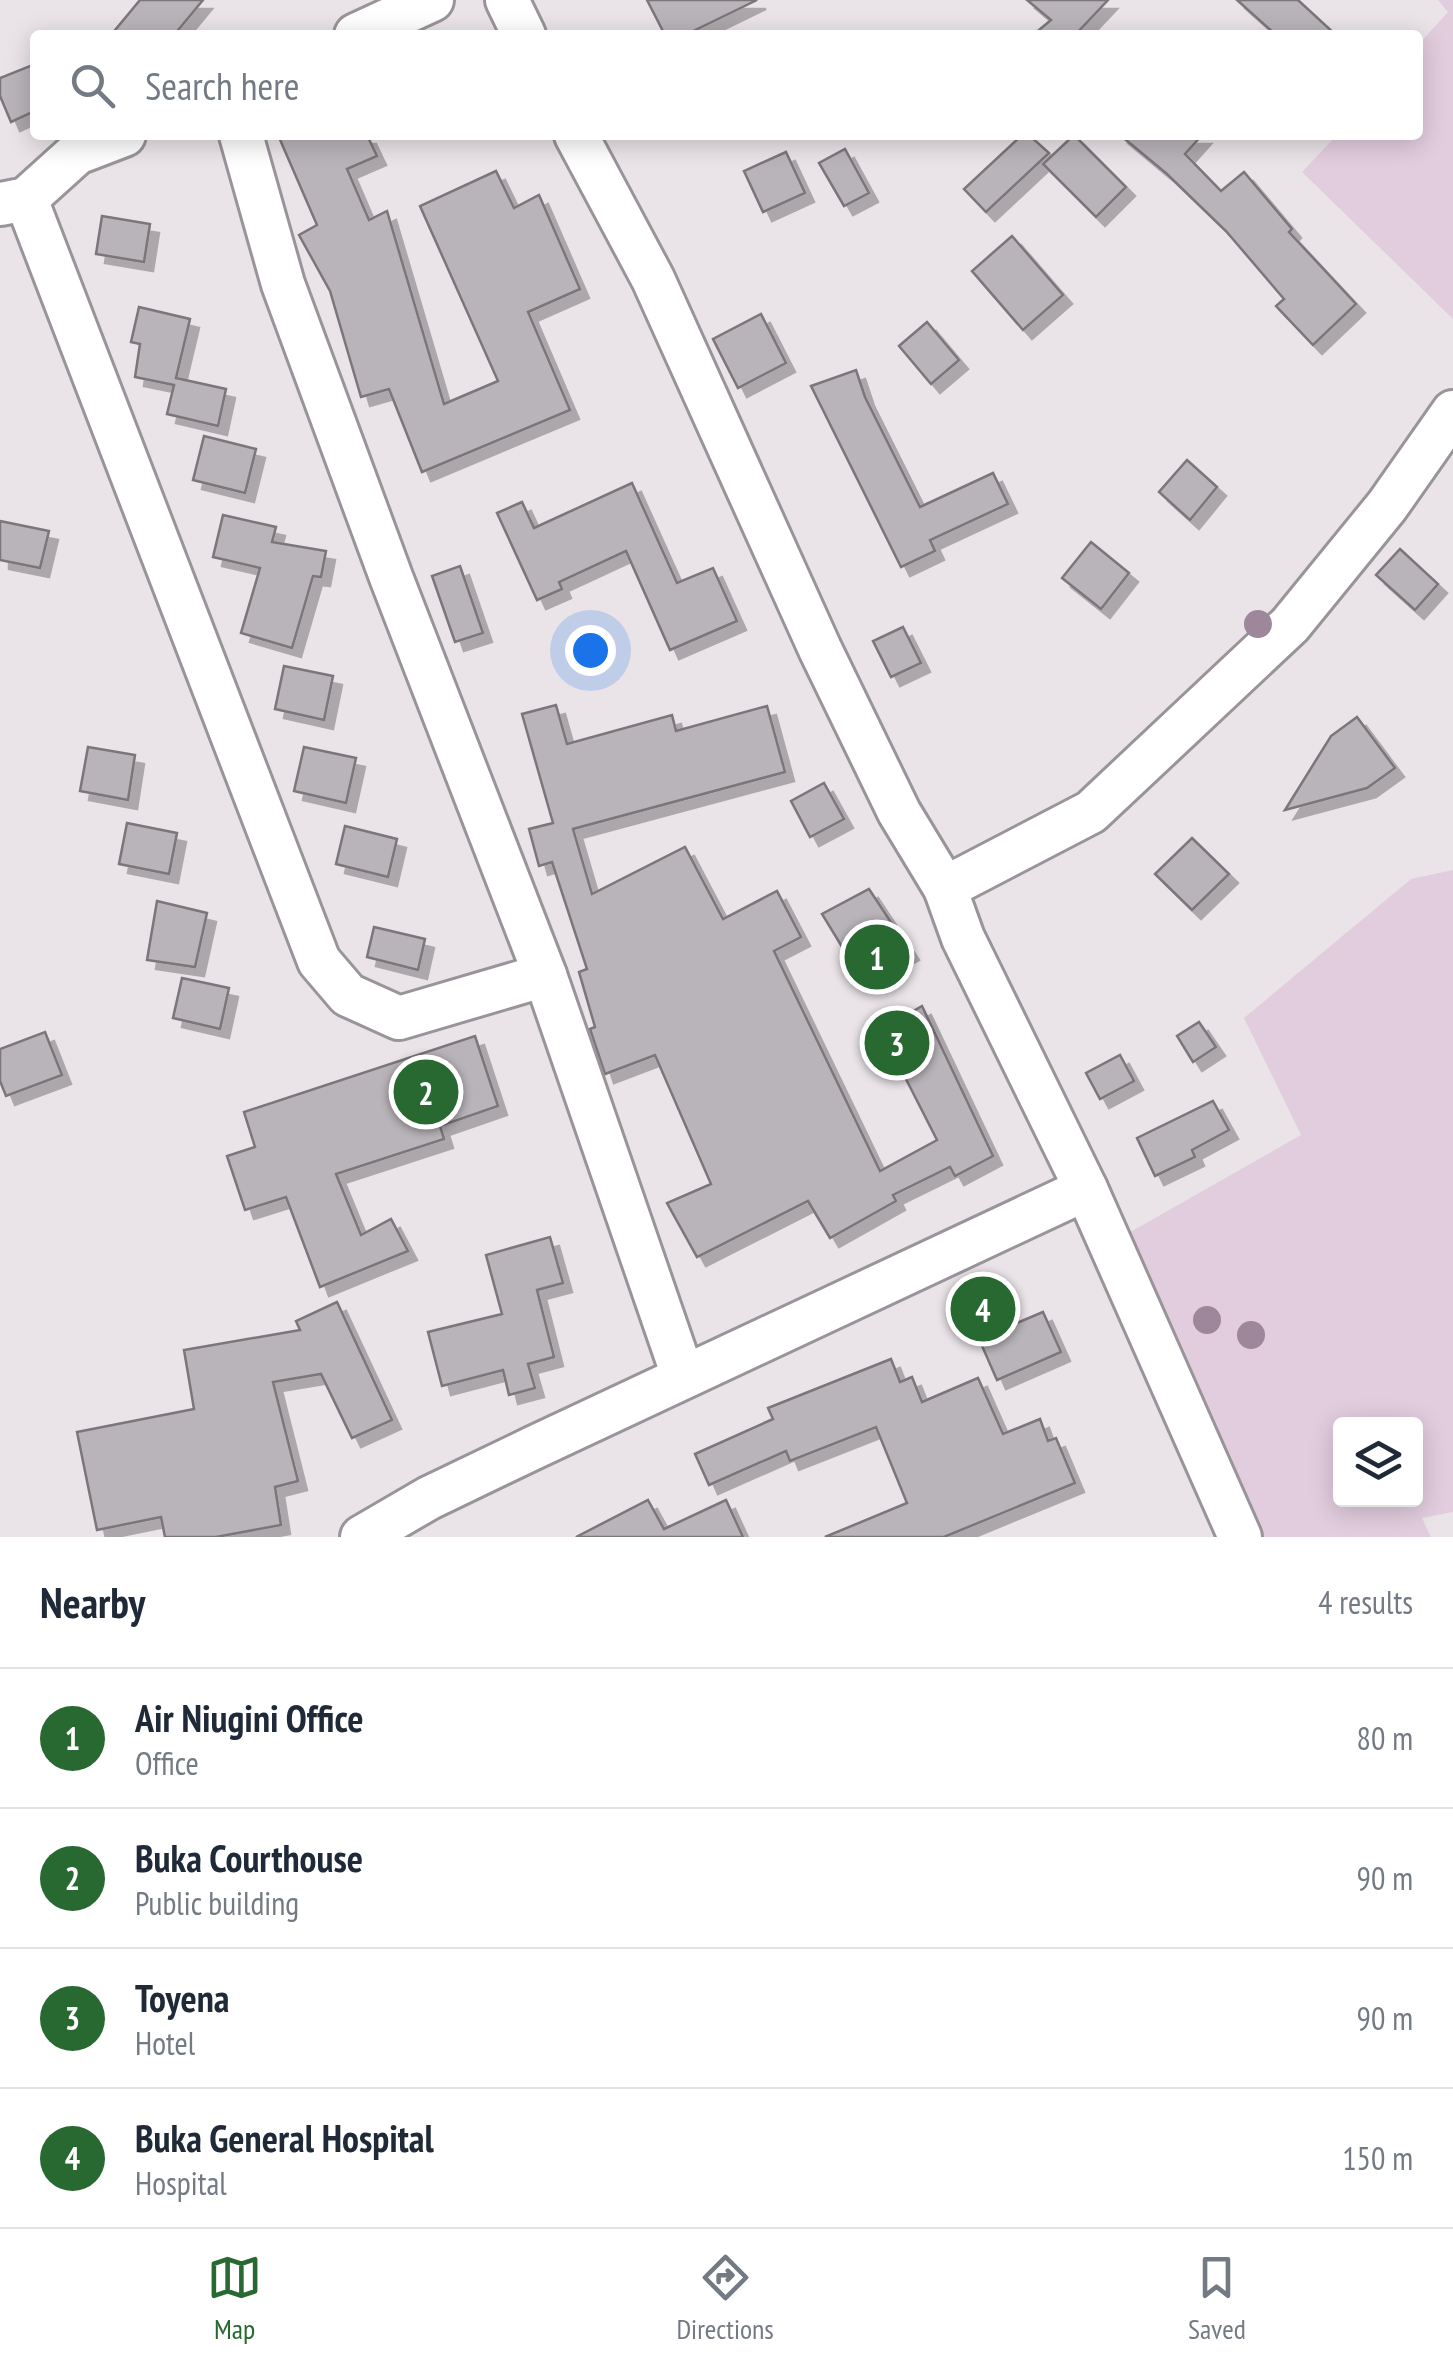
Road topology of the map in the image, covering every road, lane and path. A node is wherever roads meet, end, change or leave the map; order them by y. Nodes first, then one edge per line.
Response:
1 (432, 0) edge
2 (506, 0) edge
3 (367, 30) edge
4 (521, 30) edge
5 (112, 140) edge
6 (242, 140) edge
7 (579, 140) edge
8 (13, 202) edge
9 (1453, 412) edge
10 (944, 888) junction
11 (545, 975) junction
12 (1086, 1188) junction
13 (684, 1376) junction
14 (362, 1537) edge
15 (1240, 1537) edge

1 - 3 street
2 - 4 street
5 - 8 street
6 - 11 street
7 - 10 street
8 - 11 street
9 - 10 street
10 - 12 street
11 - 13 street
12 - 13 street
12 - 15 street
13 - 14 street

